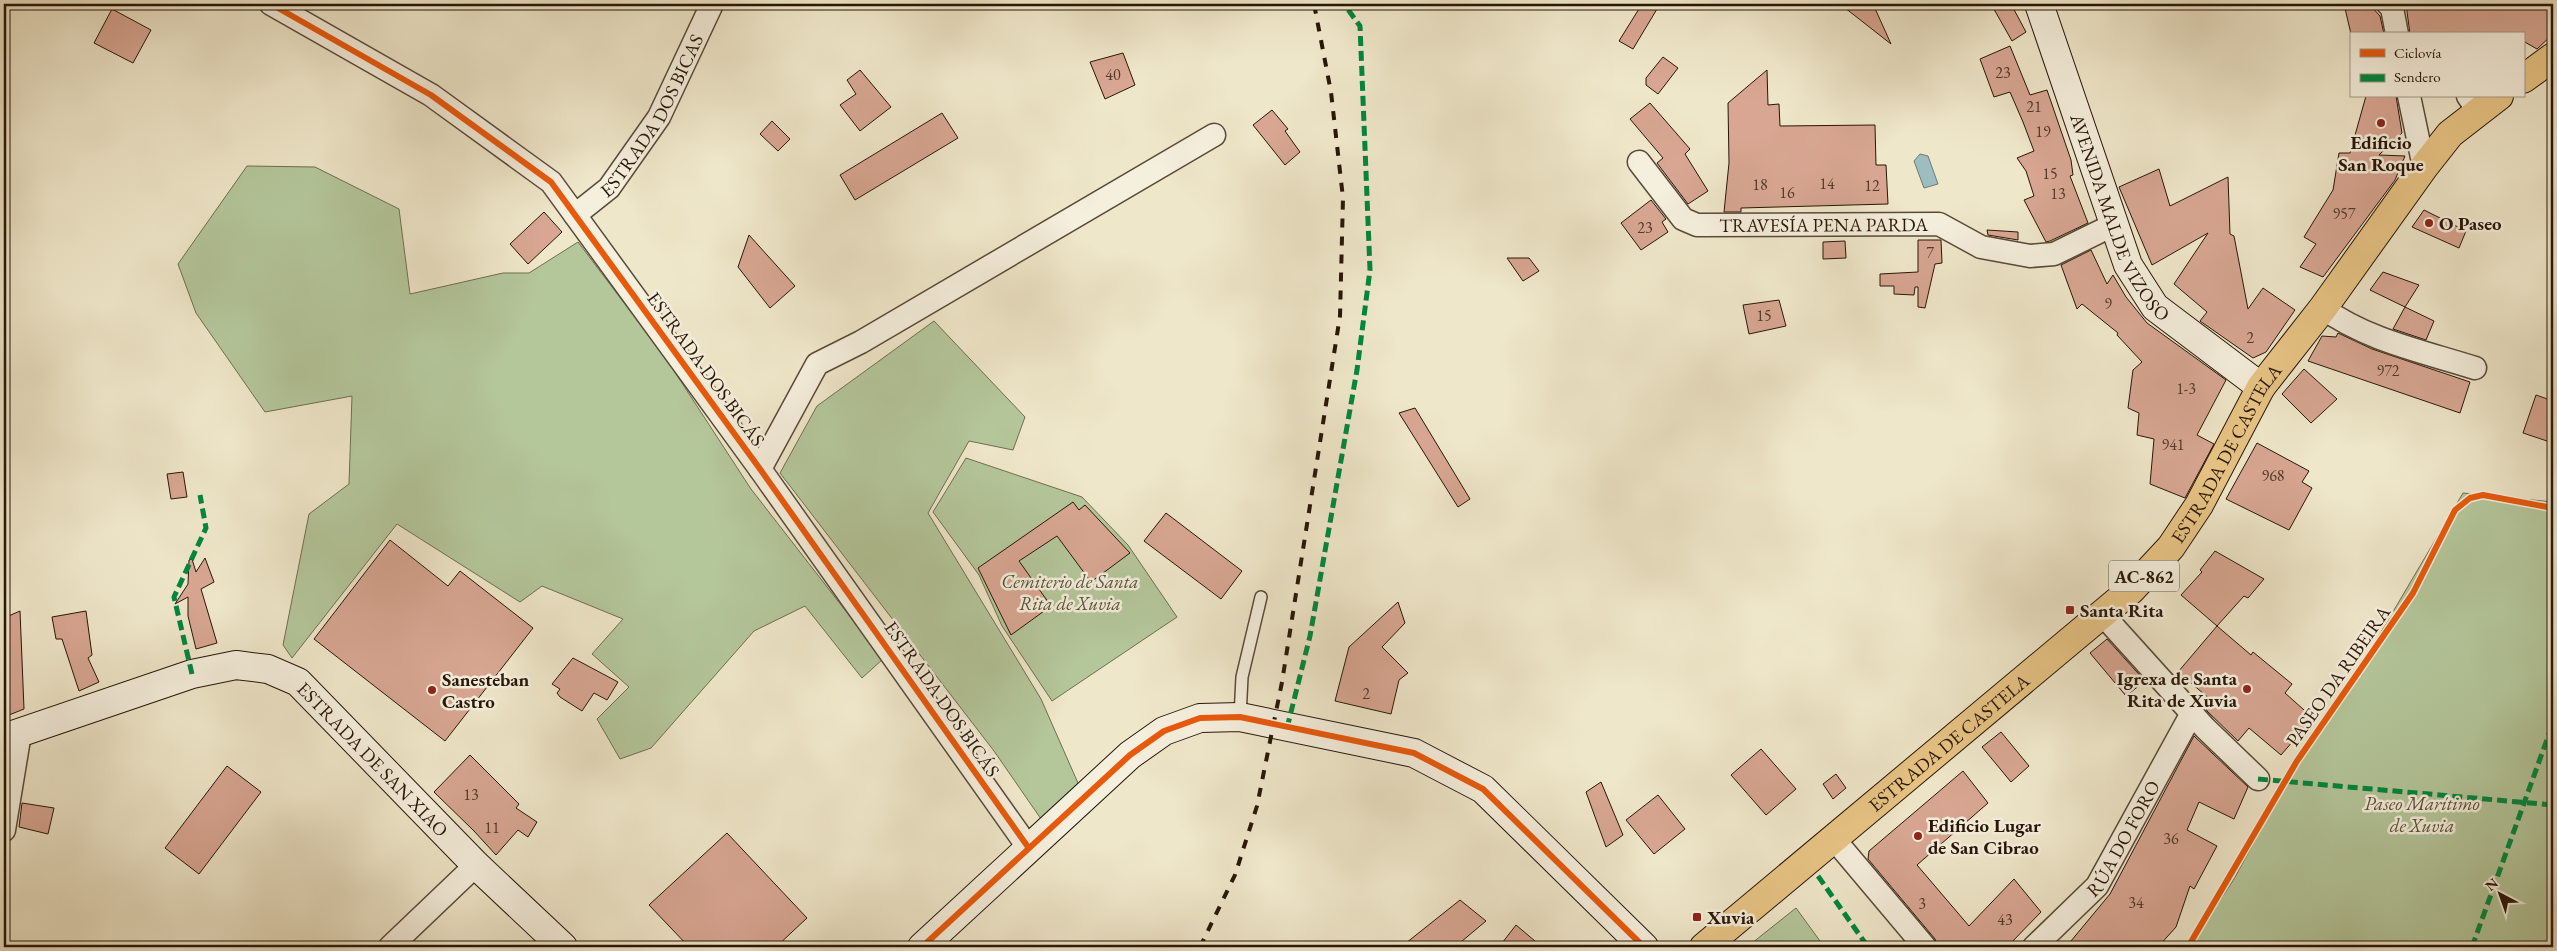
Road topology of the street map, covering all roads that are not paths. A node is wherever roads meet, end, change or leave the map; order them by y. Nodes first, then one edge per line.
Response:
1 (271, 4) edge
2 (712, 4) edge
3 (2039, 4) edge
4 (2388, 4) edge
5 (2397, 32) edge
6 (2553, 57) edge
7 (2524, 78) edge
8 (2409, 98) edge
9 (2482, 101) edge
10 (1214, 135) dead end
11 (1639, 162) dead end
12 (2424, 167) junction
13 (575, 215) junction
14 (2112, 225) junction
15 (2323, 308) junction
16 (2476, 368) dead end
17 (2261, 387) junction
18 (760, 469) junction
19 (1261, 597) dead end
20 (2103, 615) junction
21 (2192, 713) junction
22 (1240, 717) junction
23 (12, 736) edge
24 (2258, 779) dead end
25 (4, 830) edge
26 (1834, 839) junction
27 (1028, 847) junction
28 (476, 865) junction
29 (390, 947) edge
30 (563, 947) edge
31 (922, 947) edge
32 (1644, 947) edge
33 (1704, 947) edge
34 (1925, 947) edge
35 (2034, 947) edge

1 - 13 street, ESTRADA DOS BICÁS
2 - 13 street, ESTRADA DOS BICAS
3 - 14 street, AVENIDA MALDE VIZOSO
4 - 5 street
6 - 7 main road
8 - 12 street
9 - 12 main road, ESTRADA DE CASTELA / AC-862
10 - 18 street
11 - 14 street, TRAVESÍA PENA PARDA
12 - 15 main road, ESTRADA DE CASTELA / AC-862
13 - 18 street, ESTRADA DOS BICÁS
14 - 17 street, AVENIDA MALDE VIZOSO
15 - 16 street
15 - 17 main road, ESTRADA DE CASTELA / AC-862
17 - 20 main road, ESTRADA DE CASTELA / AC-862
18 - 27 street, ESTRADA DOS BICÁS
19 - 22 lane
20 - 21 street
20 - 26 main road, ESTRADA DE CASTELA / AC-862
21 - 24 street
21 - 35 street, RÚA DO FORO
22 - 27 street
22 - 32 street
23 - 25 street
23 - 28 street, ESTRADA DE SAN XIAO
26 - 33 main road, ESTRADA DE CASTELA / AC-862
26 - 34 street
27 - 31 street
28 - 29 street
28 - 30 street, ESTRADA DE SAN XIAO

